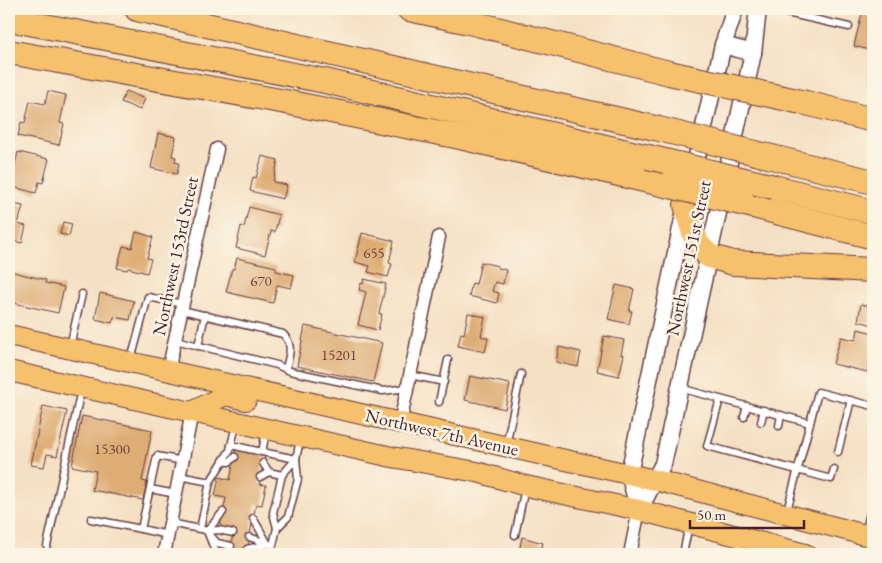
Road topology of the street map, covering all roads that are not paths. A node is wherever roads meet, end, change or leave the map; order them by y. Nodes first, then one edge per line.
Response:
1 (137, 9) edge
2 (168, 9) edge
3 (408, 9) edge
4 (735, 9) edge
5 (758, 9) edge
6 (769, 9) edge
7 (9, 18) edge
8 (849, 28) dead end
9 (723, 45) junction
10 (9, 52) edge
11 (753, 53) junction
12 (873, 120) edge
13 (656, 124) junction
14 (217, 149) dead end
15 (780, 155) junction
16 (873, 176) edge
17 (873, 182) edge
18 (686, 205) junction
19 (873, 212) edge
20 (873, 236) edge
21 (439, 237) dead end
22 (709, 256) junction
23 (873, 270) edge
24 (82, 294) dead end
25 (182, 307) junction
26 (206, 315) junction
27 (9, 335) edge
28 (175, 340) junction
29 (198, 346) junction
30 (9, 348) edge
31 (69, 349) junction
32 (448, 360) dead end
33 (130, 363) junction
34 (286, 369) junction
35 (9, 370) edge
36 (168, 372) junction
37 (521, 374) dead end
38 (409, 381) junction
39 (444, 382) junction
40 (82, 387) junction
41 (680, 388) junction
42 (720, 399) junction
43 (851, 400) junction
44 (439, 402) dead end
45 (747, 406) junction
46 (873, 406) edge
47 (333, 408) junction
48 (764, 410) junction
49 (192, 412) junction
50 (782, 415) junction
51 (744, 417) dead end
52 (237, 422) junction
53 (761, 422) dead end
54 (400, 423) junction
55 (810, 423) junction
56 (779, 426) dead end
57 (267, 428) junction
58 (301, 436) junction
59 (231, 445) junction
60 (506, 446) junction
61 (262, 452) junction
62 (838, 452) dead end
63 (296, 459) junction
64 (229, 460) junction
65 (183, 461) junction
66 (263, 463) dead end
67 (834, 469) dead end
68 (232, 470) dead end
69 (798, 470) junction
70 (269, 472) junction
71 (629, 474) junction
72 (282, 475) junction
73 (179, 476) junction
74 (260, 477) dead end
75 (655, 480) junction
76 (210, 482) junction
77 (526, 486) junction
78 (150, 489) junction
79 (176, 494) junction
80 (639, 510) junction
81 (223, 512) dead end
82 (873, 514) edge
83 (786, 515) junction
84 (253, 518) dead end
85 (91, 519) dead end
86 (690, 524) junction
87 (277, 528) junction
88 (141, 529) junction
89 (169, 529) junction
90 (200, 529) junction
91 (208, 531) junction
92 (233, 533) dead end
93 (515, 536) dead end
94 (870, 536) edge
95 (249, 537) dead end
96 (268, 544) junction
97 (47, 546) dead end
98 (231, 546) dead end
99 (740, 546) edge
100 (249, 552) edge
101 (164, 554) edge
102 (228, 554) edge
103 (630, 554) edge
104 (683, 554) edge
105 (805, 554) edge

1 - 13 highway
2 - 13 highway
3 - 12 highway, bridge
4 - 9 street, Northwest 151st Street
5 - 11 street, Northwest 151st Street
6 - 8 lane
7 - 19 highway, bridge
9 - 11 street
9 - 18 street, Northwest 151st Street
10 - 20 highway, bridge
11 - 22 street, Northwest 151st Street
13 - 15 highway, bridge
14 - 25 street, Northwest 153rd Street
15 - 16 highway
15 - 17 highway
18 - 22 highway
18 - 71 street, Northwest 151st Street
21 - 38 street
22 - 23 highway
22 - 41 street, Northwest 151st Street
24 - 31 lane
25 - 26 lane
25 - 28 street, Northwest 153rd Street
25 - 33 lane
26 - 29 lane
26 - 34 lane
27 - 31 main road, Northwest 7th Avenue
28 - 29 lane
28 - 36 street, Northwest 153rd Street
29 - 34 lane
30 - 31 main road
31 - 33 main road, Northwest 7th Avenue
32 - 39 lane
33 - 36 main road, Northwest 7th Avenue
34 - 38 lane
35 - 40 main road, Northwest 7th Avenue
36 - 47 main road, Northwest 7th Avenue
37 - 60 lane
38 - 39 lane
38 - 54 street
39 - 44 lane
40 - 49 main road, Northwest 7th Avenue
40 - 97 lane
41 - 42 lane
41 - 75 street, Northwest 151st Street
42 - 45 lane
42 - 69 lane
43 - 46 lane
43 - 55 lane
43 - 62 lane
45 - 48 lane
45 - 51 lane
47 - 49 main road
47 - 54 main road, Northwest 7th Avenue
48 - 50 lane
48 - 53 lane
49 - 52 main road, Northwest 7th Avenue
49 - 65 street
50 - 55 lane
50 - 56 lane
52 - 57 main road, Northwest 7th Avenue
52 - 59 lane
54 - 60 main road, Northwest 7th Avenue
55 - 69 lane
57 - 58 main road, Northwest 7th Avenue
57 - 61 lane
58 - 63 lane
58 - 77 main road, Northwest 7th Avenue
59 - 61 lane
59 - 64 lane
60 - 71 main road, Northwest 7th Avenue
61 - 63 lane
63 - 72 lane
63 - 87 lane
64 - 68 lane
64 - 76 lane
65 - 73 street
65 - 78 lane
66 - 70 lane
67 - 69 lane
69 - 83 lane
70 - 72 lane
70 - 74 lane
71 - 75 main road, Northwest 7th Avenue
71 - 80 street, Northwest 151st Street
72 - 87 lane
73 - 76 lane
73 - 79 street
75 - 80 street, Northwest 151st Street
75 - 83 main road, Northwest 7th Avenue
76 - 90 lane
77 - 80 main road, Northwest 7th Avenue
77 - 93 lane
78 - 79 lane
78 - 88 lane
79 - 89 street
80 - 86 main road, Northwest 7th Avenue
80 - 103 street, Northwest 151st Street
81 - 91 lane
82 - 94 street
83 - 94 main road, Northwest 7th Avenue
84 - 96 lane
85 - 88 lane
86 - 99 main road, Northwest 7th Avenue
86 - 104 lane
87 - 96 lane
88 - 89 lane
89 - 90 lane
89 - 101 street
90 - 91 lane
91 - 92 lane
91 - 98 lane
91 - 102 lane
95 - 96 lane
96 - 100 lane
99 - 105 main road, Northwest 7th Avenue

